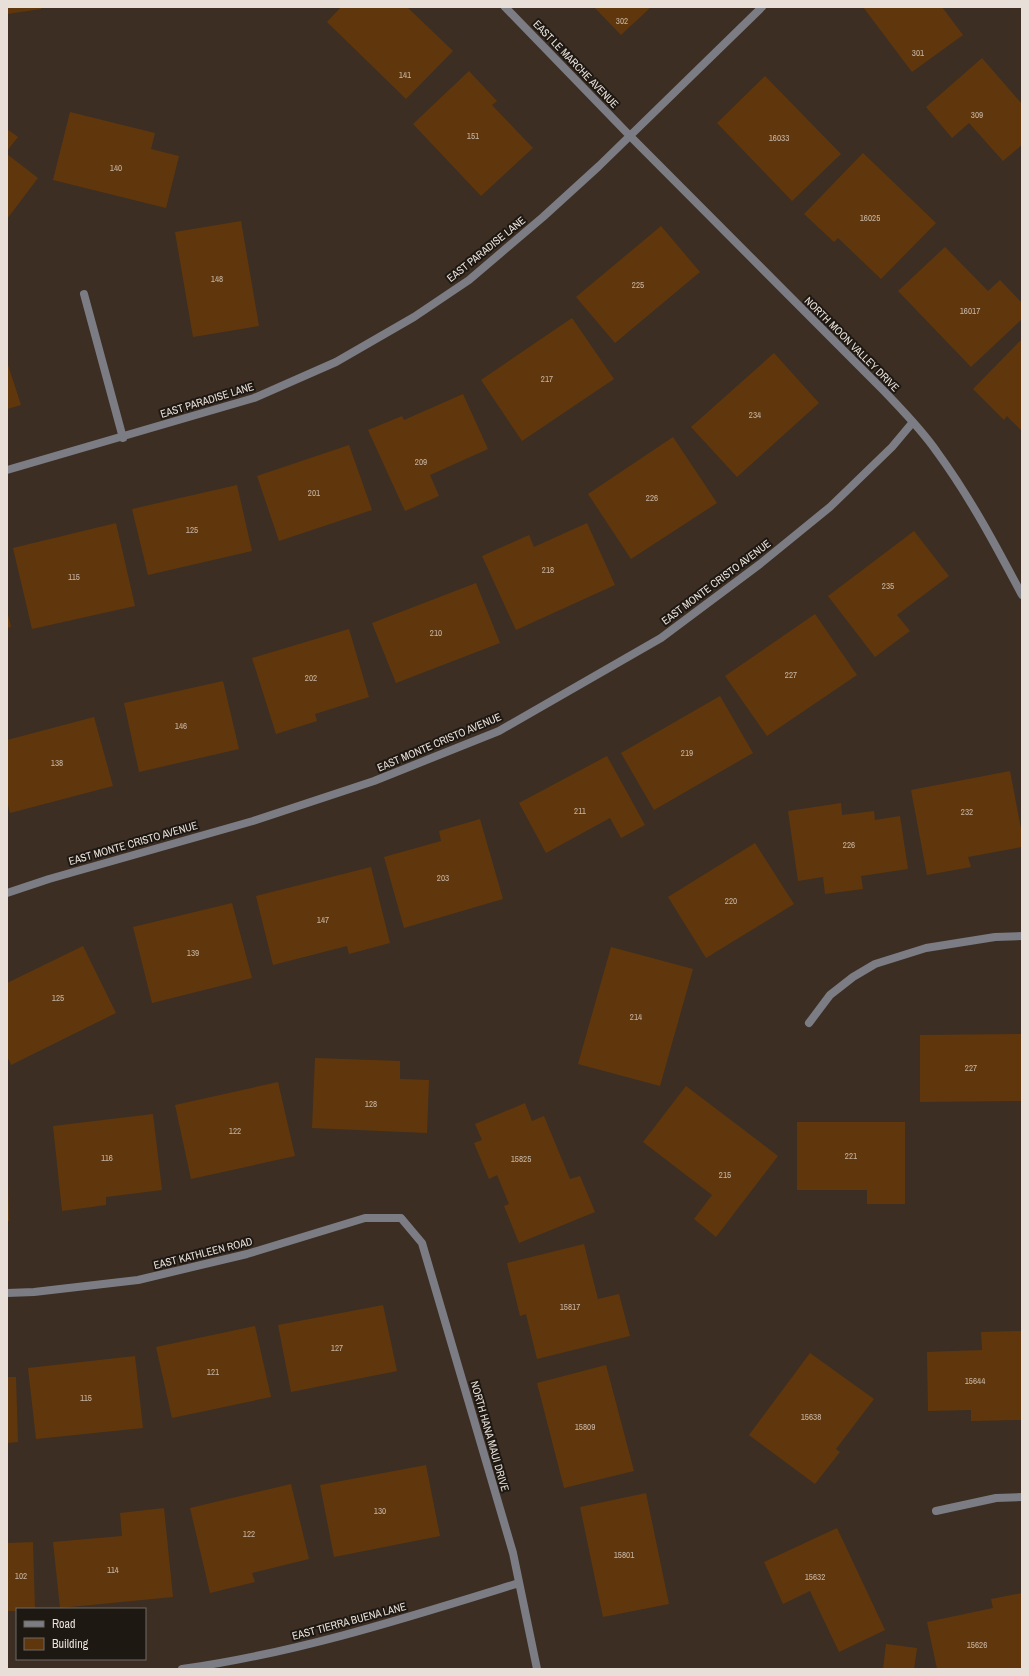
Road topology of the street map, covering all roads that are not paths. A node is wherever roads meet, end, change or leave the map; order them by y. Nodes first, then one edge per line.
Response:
1 (505, 7) edge
2 (762, 7) edge
3 (630, 136) junction
4 (84, 294) dead end
5 (913, 422) junction
6 (123, 438) junction
7 (7, 470) edge
8 (1022, 595) edge
9 (7, 893) edge
10 (1022, 936) edge
11 (809, 1023) dead end
12 (401, 1218) joint
13 (7, 1293) edge
14 (1022, 1497) edge
15 (936, 1511) dead end
16 (519, 1583) junction
17 (182, 1669) edge
18 (537, 1669) edge

1 - 3 street, EAST LE MARCHE AVENUE
2 - 3 street, EAST PARADISE LANE
3 - 5 street, NORTH MOON VALLEY DRIVE
3 - 6 street, EAST PARADISE LANE
4 - 6 street
5 - 8 street, NORTH MOON VALLEY DRIVE
5 - 9 street, EAST MONTE CRISTO AVENUE
6 - 7 street, EAST PARADISE LANE
10 - 11 street
12 - 13 street, EAST KATHLEEN ROAD
12 - 16 street, NORTH HANA MAUI DRIVE
14 - 15 street
16 - 17 street, EAST TIERRA BUENA LANE
16 - 18 street, NORTH HANA MAUI DRIVE

